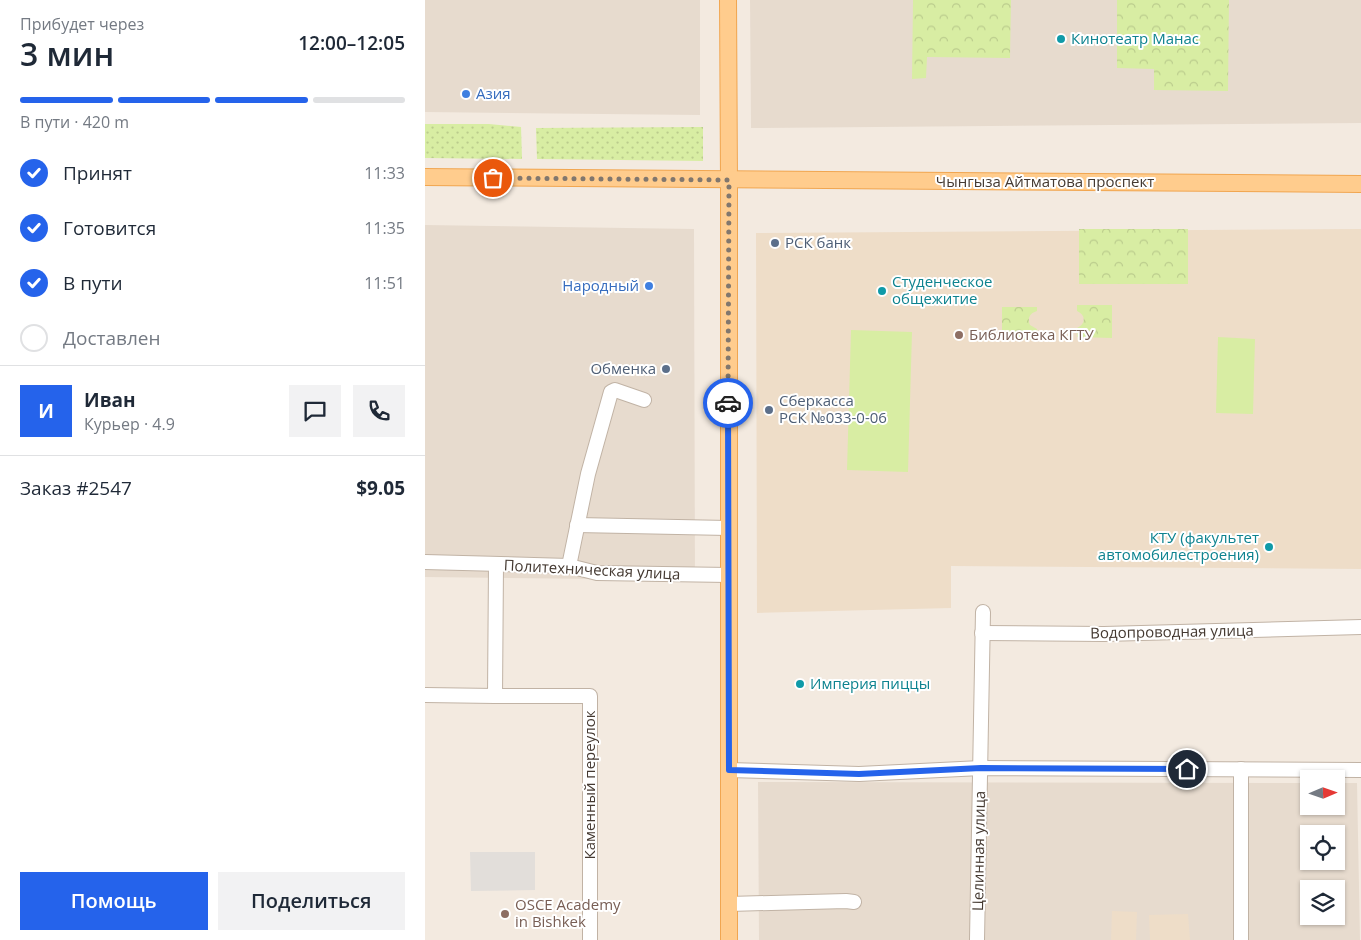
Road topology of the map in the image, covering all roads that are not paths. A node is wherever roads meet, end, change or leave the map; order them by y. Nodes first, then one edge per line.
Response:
1 (728, 0) edge
2 (425, 177) edge
3 (729, 180) junction
4 (1361, 184) edge
5 (644, 400) dead end
6 (577, 525) junction
7 (728, 528) junction
8 (425, 562) edge
9 (496, 565) junction
10 (569, 566) junction
11 (729, 575) junction
12 (983, 612) dead end
13 (1361, 627) edge
14 (983, 633) junction
15 (425, 695) edge
16 (495, 696) junction
17 (981, 768) junction
18 (1241, 769) junction
19 (729, 770) junction
20 (1361, 770) edge
21 (854, 902) dead end
22 (729, 904) junction
23 (590, 940) edge
24 (729, 940) edge
25 (977, 940) edge
26 (1241, 940) edge

1 - 3 main road
2 - 3 main road, Чынгыза Айтматова проспект
3 - 4 main road, Чынгыза Айтматова проспект
3 - 7 main road
5 - 6 street
6 - 7 street
6 - 10 street
7 - 11 main road
8 - 9 street, Политехническая улица
9 - 10 street, Политехническая улица
9 - 16 street
10 - 11 street, Политехническая улица
11 - 19 main road
12 - 14 street, Целинная улица
13 - 14 street, Водопроводная улица
14 - 17 street, Целинная улица
15 - 16 street
16 - 23 street, Каменный переулок
17 - 18 street
17 - 19 street
17 - 25 street, Целинная улица
18 - 20 street
18 - 26 street
19 - 22 main road
21 - 22 street
22 - 24 main road

